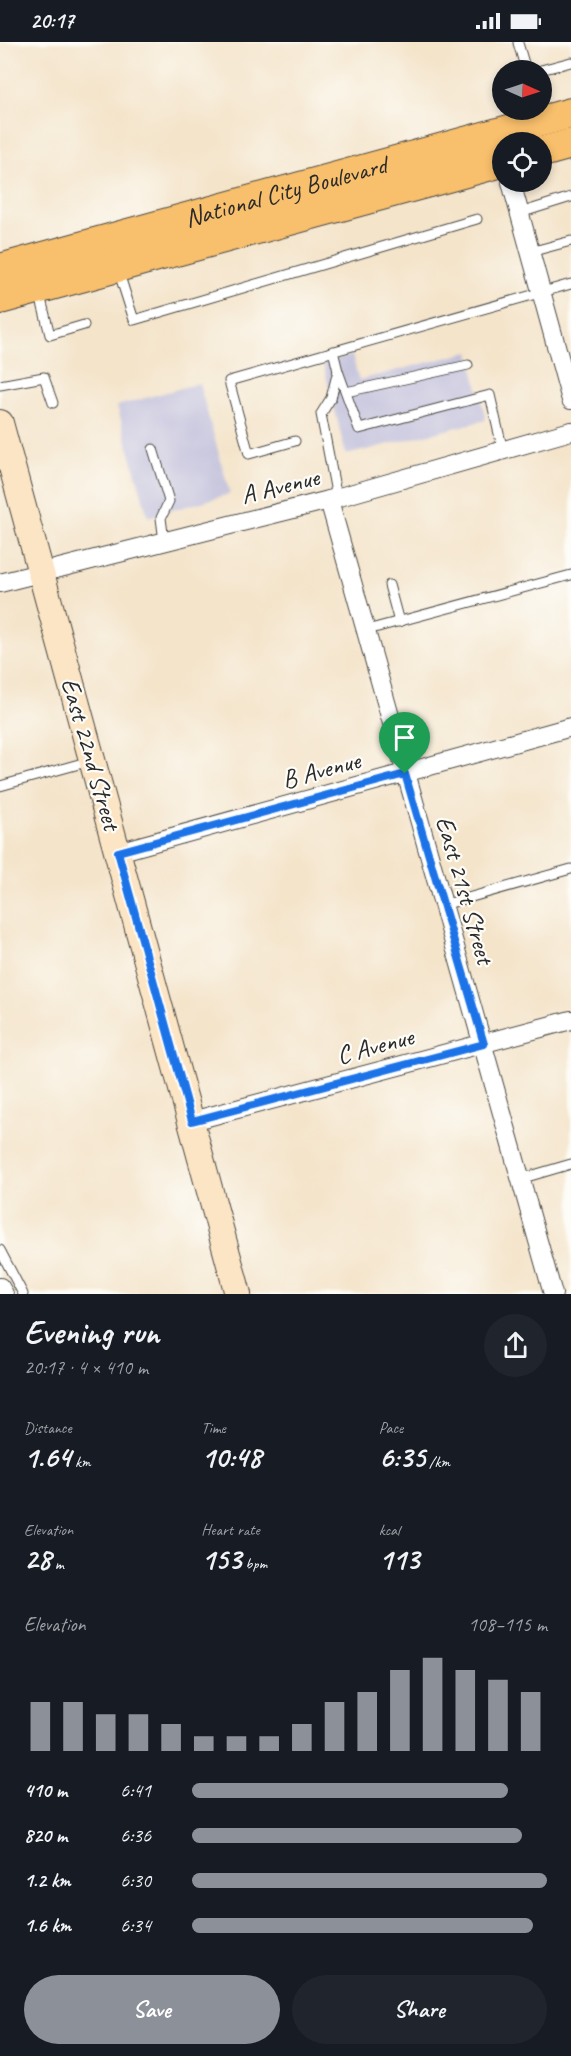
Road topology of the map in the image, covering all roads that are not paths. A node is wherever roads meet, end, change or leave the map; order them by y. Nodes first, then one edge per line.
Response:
1 (518, 43) edge
2 (523, 60) edge
3 (571, 62) edge
4 (552, 67) edge
5 (571, 113) edge
6 (552, 114) edge
7 (532, 120) edge
8 (513, 132) edge
9 (492, 142) edge
10 (571, 144) edge
11 (552, 149) edge
12 (492, 165) edge
13 (514, 192) edge
14 (571, 197) edge
15 (519, 213) junction
16 (477, 219) dead end
17 (571, 241) edge
18 (530, 252) junction
19 (117, 267) junction
20 (0, 269) edge
21 (571, 284) edge
22 (38, 289) junction
23 (541, 292) junction
24 (0, 299) edge
25 (84, 325) dead end
26 (333, 351) junction
27 (468, 365) dead end
28 (338, 371) junction
29 (0, 385) edge
30 (346, 392) junction
31 (571, 400) edge
32 (53, 403) dead end
33 (0, 423) edge
34 (571, 431) edge
35 (295, 441) dead end
36 (153, 449) dead end
37 (503, 451) junction
38 (5, 465) edge
39 (333, 499) junction
40 (164, 541) junction
41 (40, 572) junction
42 (571, 575) edge
43 (0, 583) edge
44 (389, 585) dead end
45 (399, 621) junction
46 (367, 630) junction
47 (571, 727) edge
48 (93, 761) junction
49 (405, 774) junction
50 (0, 786) edge
51 (118, 852) junction
52 (571, 869) edge
53 (443, 905) junction
54 (571, 1020) edge
55 (484, 1044) junction
56 (192, 1121) junction
57 (571, 1164) edge
58 (520, 1179) junction
59 (0, 1250) edge
60 (0, 1287) edge
61 (4, 1294) edge
62 (23, 1294) edge
63 (238, 1294) edge
64 (553, 1294) edge

1 - 2 lane
3 - 4 lane
5 - 6 main road, National City Boulevard
7 - 8 main road, National City Boulevard
9 - 20 main road, National City Boulevard
10 - 11 main road
12 - 19 main road, National City Boulevard
13 - 15 street
14 - 15 lane
15 - 18 street
16 - 19 lane
17 - 18 lane
18 - 23 street
19 - 22 main road, National City Boulevard
21 - 23 lane
22 - 24 main road, National City Boulevard
22 - 25 lane
23 - 26 lane
23 - 31 street
26 - 28 lane
26 - 35 lane
27 - 30 lane
28 - 30 lane
28 - 39 lane
29 - 32 lane
30 - 37 lane
33 - 38 street, East 22nd Street
34 - 37 street, A Avenue
36 - 40 lane
37 - 39 street, A Avenue
38 - 41 street, East 22nd Street
39 - 40 street, A Avenue
39 - 46 street, East 21st Street
40 - 41 street, A Avenue
41 - 43 street, A Avenue
41 - 48 street, East 22nd Street
42 - 45 lane
44 - 45 lane
45 - 46 lane
46 - 49 street, East 21st Street
47 - 49 street, B Avenue
48 - 50 lane
48 - 51 street, East 22nd Street
49 - 51 street, B Avenue
49 - 53 street, East 21st Street
51 - 56 street, East 22nd Street
52 - 53 lane
53 - 55 street, East 21st Street
54 - 55 street, C Avenue
55 - 56 street, C Avenue
55 - 58 street, East 21st Street
56 - 63 street, East 22nd Street
57 - 58 lane
58 - 64 street, East 21st Street
59 - 62 lane
60 - 61 street

